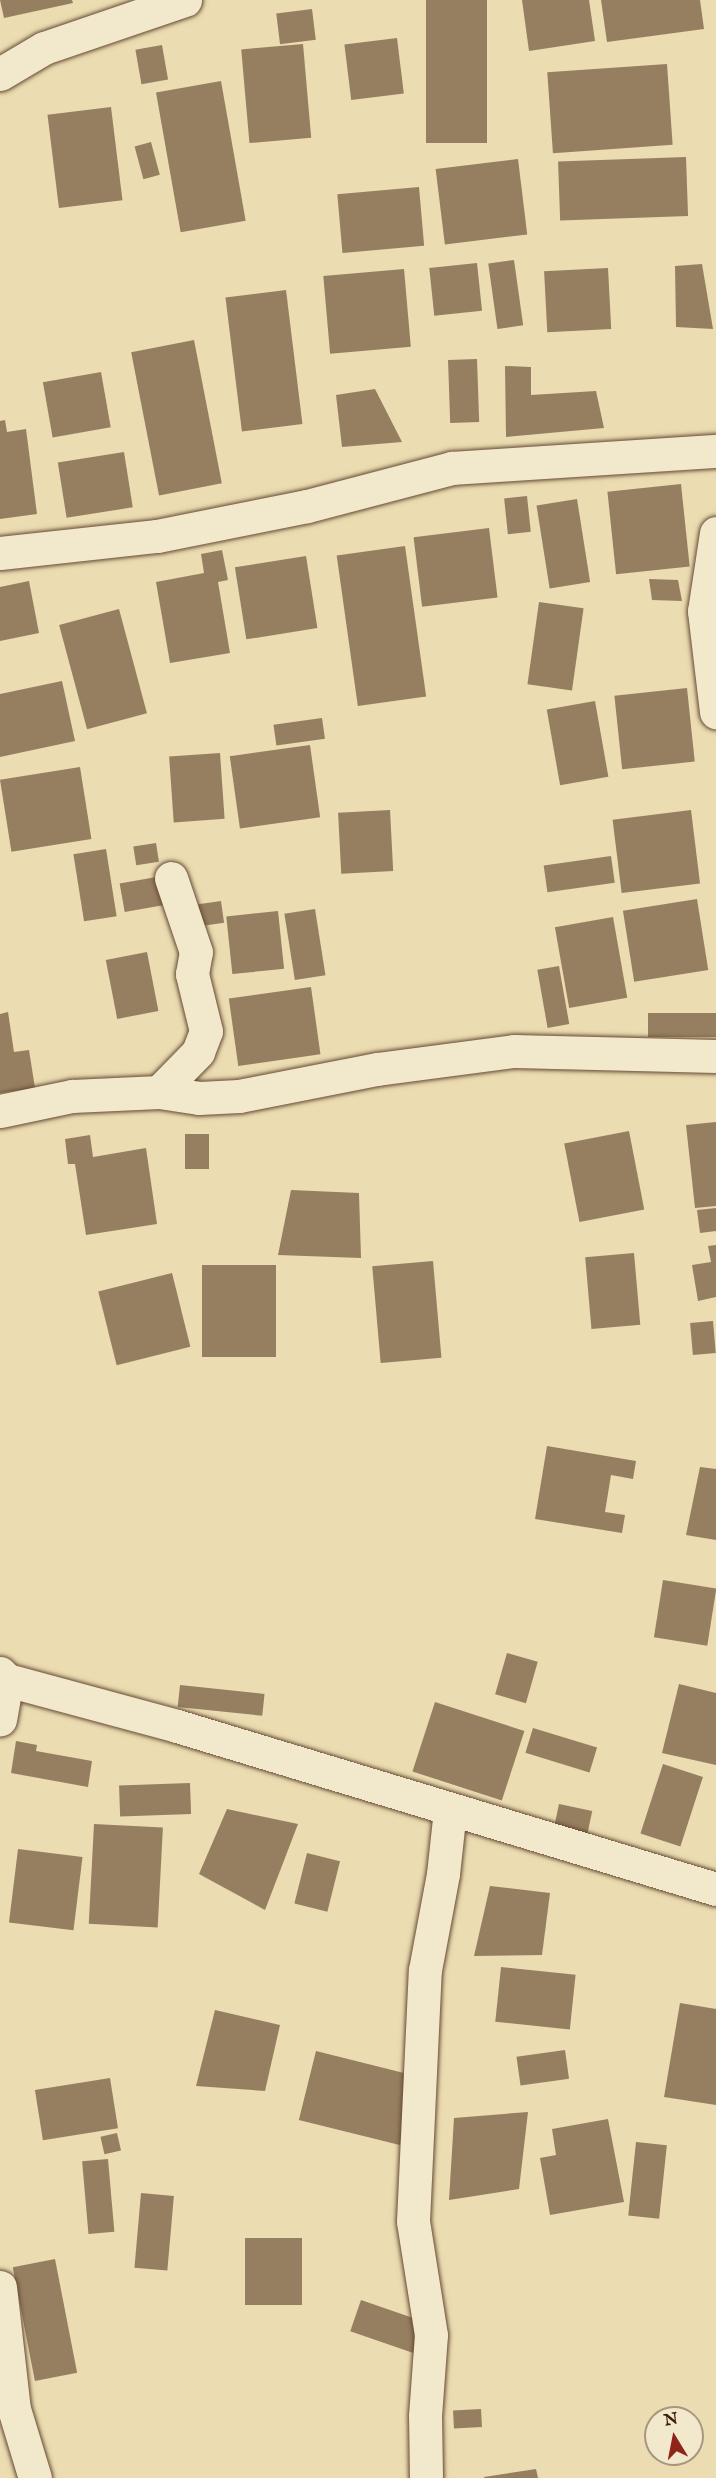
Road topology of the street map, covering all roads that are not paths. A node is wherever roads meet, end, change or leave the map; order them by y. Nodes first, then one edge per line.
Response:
1 (181, 1) edge
2 (0, 74) edge
3 (716, 451) edge
4 (716, 533) edge
5 (0, 553) edge
6 (716, 712) edge
7 (171, 878) dead end
8 (716, 1056) edge
9 (159, 1092) junction
10 (0, 1111) edge
11 (3, 1676) edge
12 (0, 1719) edge
13 (450, 1810) junction
14 (716, 1889) edge
15 (0, 2296) edge
16 (38, 2477) edge
17 (426, 2478) edge

1 - 2 street
3 - 5 street
4 - 6 street
7 - 9 street
8 - 9 street
9 - 10 street
11 - 12 street
11 - 13 street
13 - 14 street
13 - 17 street
15 - 16 street

